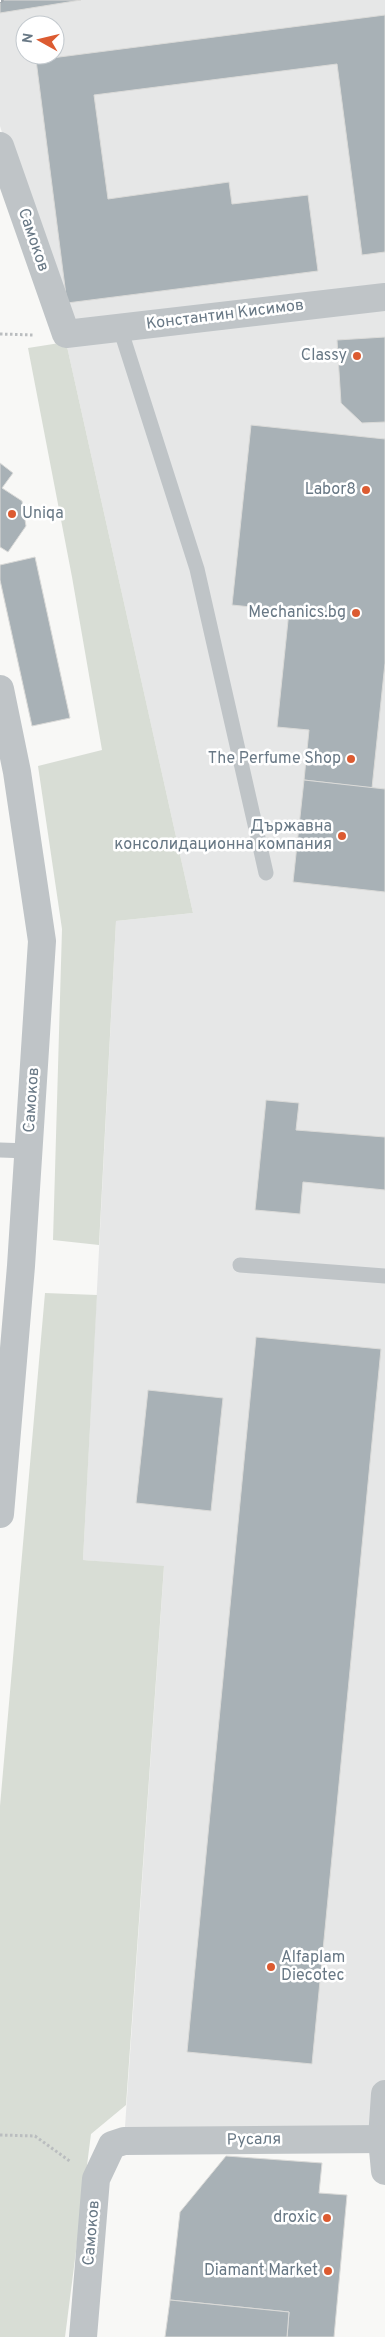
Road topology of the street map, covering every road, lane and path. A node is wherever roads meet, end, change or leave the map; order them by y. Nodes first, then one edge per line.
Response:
1 (0, 146) edge
2 (385, 297) edge
3 (120, 328) junction
4 (66, 334) joint
5 (0, 689) edge
6 (266, 873) dead end
7 (0, 1150) edge
8 (28, 1151) junction
9 (11, 1265) edge
10 (240, 1265) dead end
11 (385, 1276) edge
12 (0, 1514) edge
13 (385, 2094) edge
14 (0, 2135) edge
15 (383, 2139) edge
16 (124, 2141) joint
17 (385, 2171) edge
18 (96, 2179) junction
19 (83, 2337) edge

1 - 4 street, Самоков
2 - 3 street, Константин Кисимов
3 - 4 street, Константин Кисимов
3 - 6 lane
5 - 8 street, Самоков
7 - 8 lane
8 - 9 street, Самоков
9 - 12 street, Самоков
10 - 11 lane
13 - 15 street
14 - 18 path
15 - 16 street, Русаля
15 - 17 street
16 - 18 street, Самоков
18 - 19 street, Самоков

